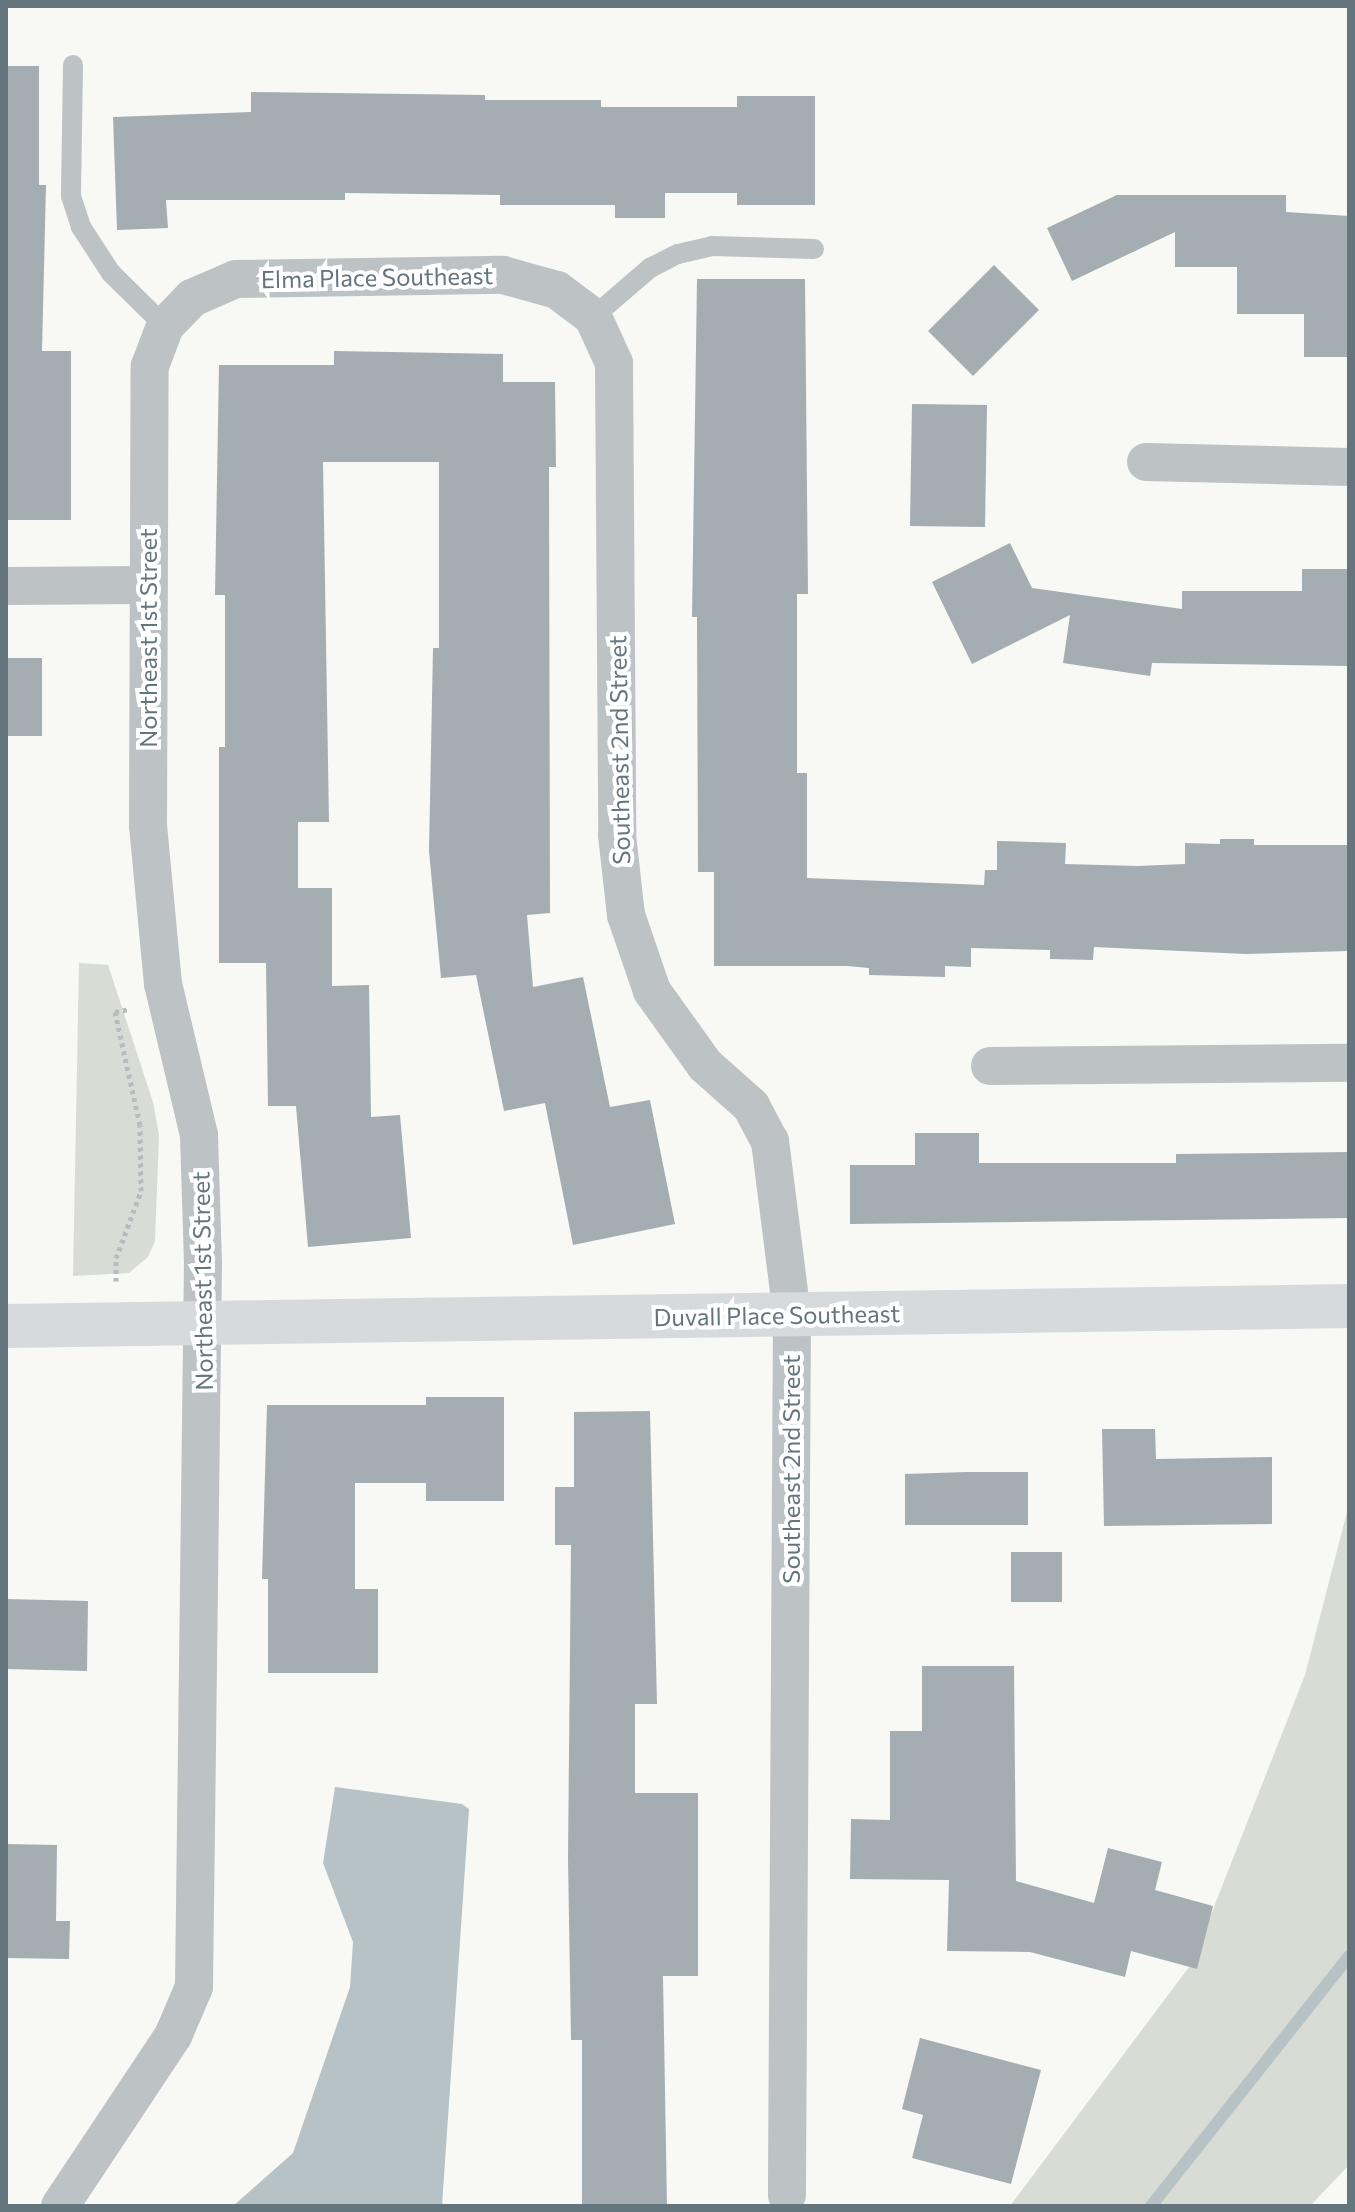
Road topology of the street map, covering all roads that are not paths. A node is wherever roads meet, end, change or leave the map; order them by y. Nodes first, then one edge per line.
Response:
1 (73, 65) dead end
2 (814, 249) dead end
3 (593, 317) junction
4 (165, 326) junction
5 (1146, 462) dead end
6 (1349, 467) edge
7 (147, 585) junction
8 (6, 586) edge
9 (1349, 1063) edge
10 (990, 1066) dead end
11 (1349, 1306) edge
12 (792, 1314) junction
13 (6, 1326) edge
14 (205, 1326) junction
15 (787, 2195) dead end
16 (60, 2206) edge

1 - 4 lane
2 - 3 lane
3 - 4 street, Elma Place Southeast
3 - 12 street, Southeast 2nd Street
4 - 7 street, Northeast 1st Street
5 - 6 street
7 - 8 street
7 - 14 street, Northeast 1st Street
9 - 10 street
11 - 12 street, Duvall Place Southeast
12 - 14 street, Duvall Place Southeast
12 - 15 street, Southeast 2nd Street
13 - 14 street, Duvall Place Southeast
14 - 16 street, Northeast 1st Street

